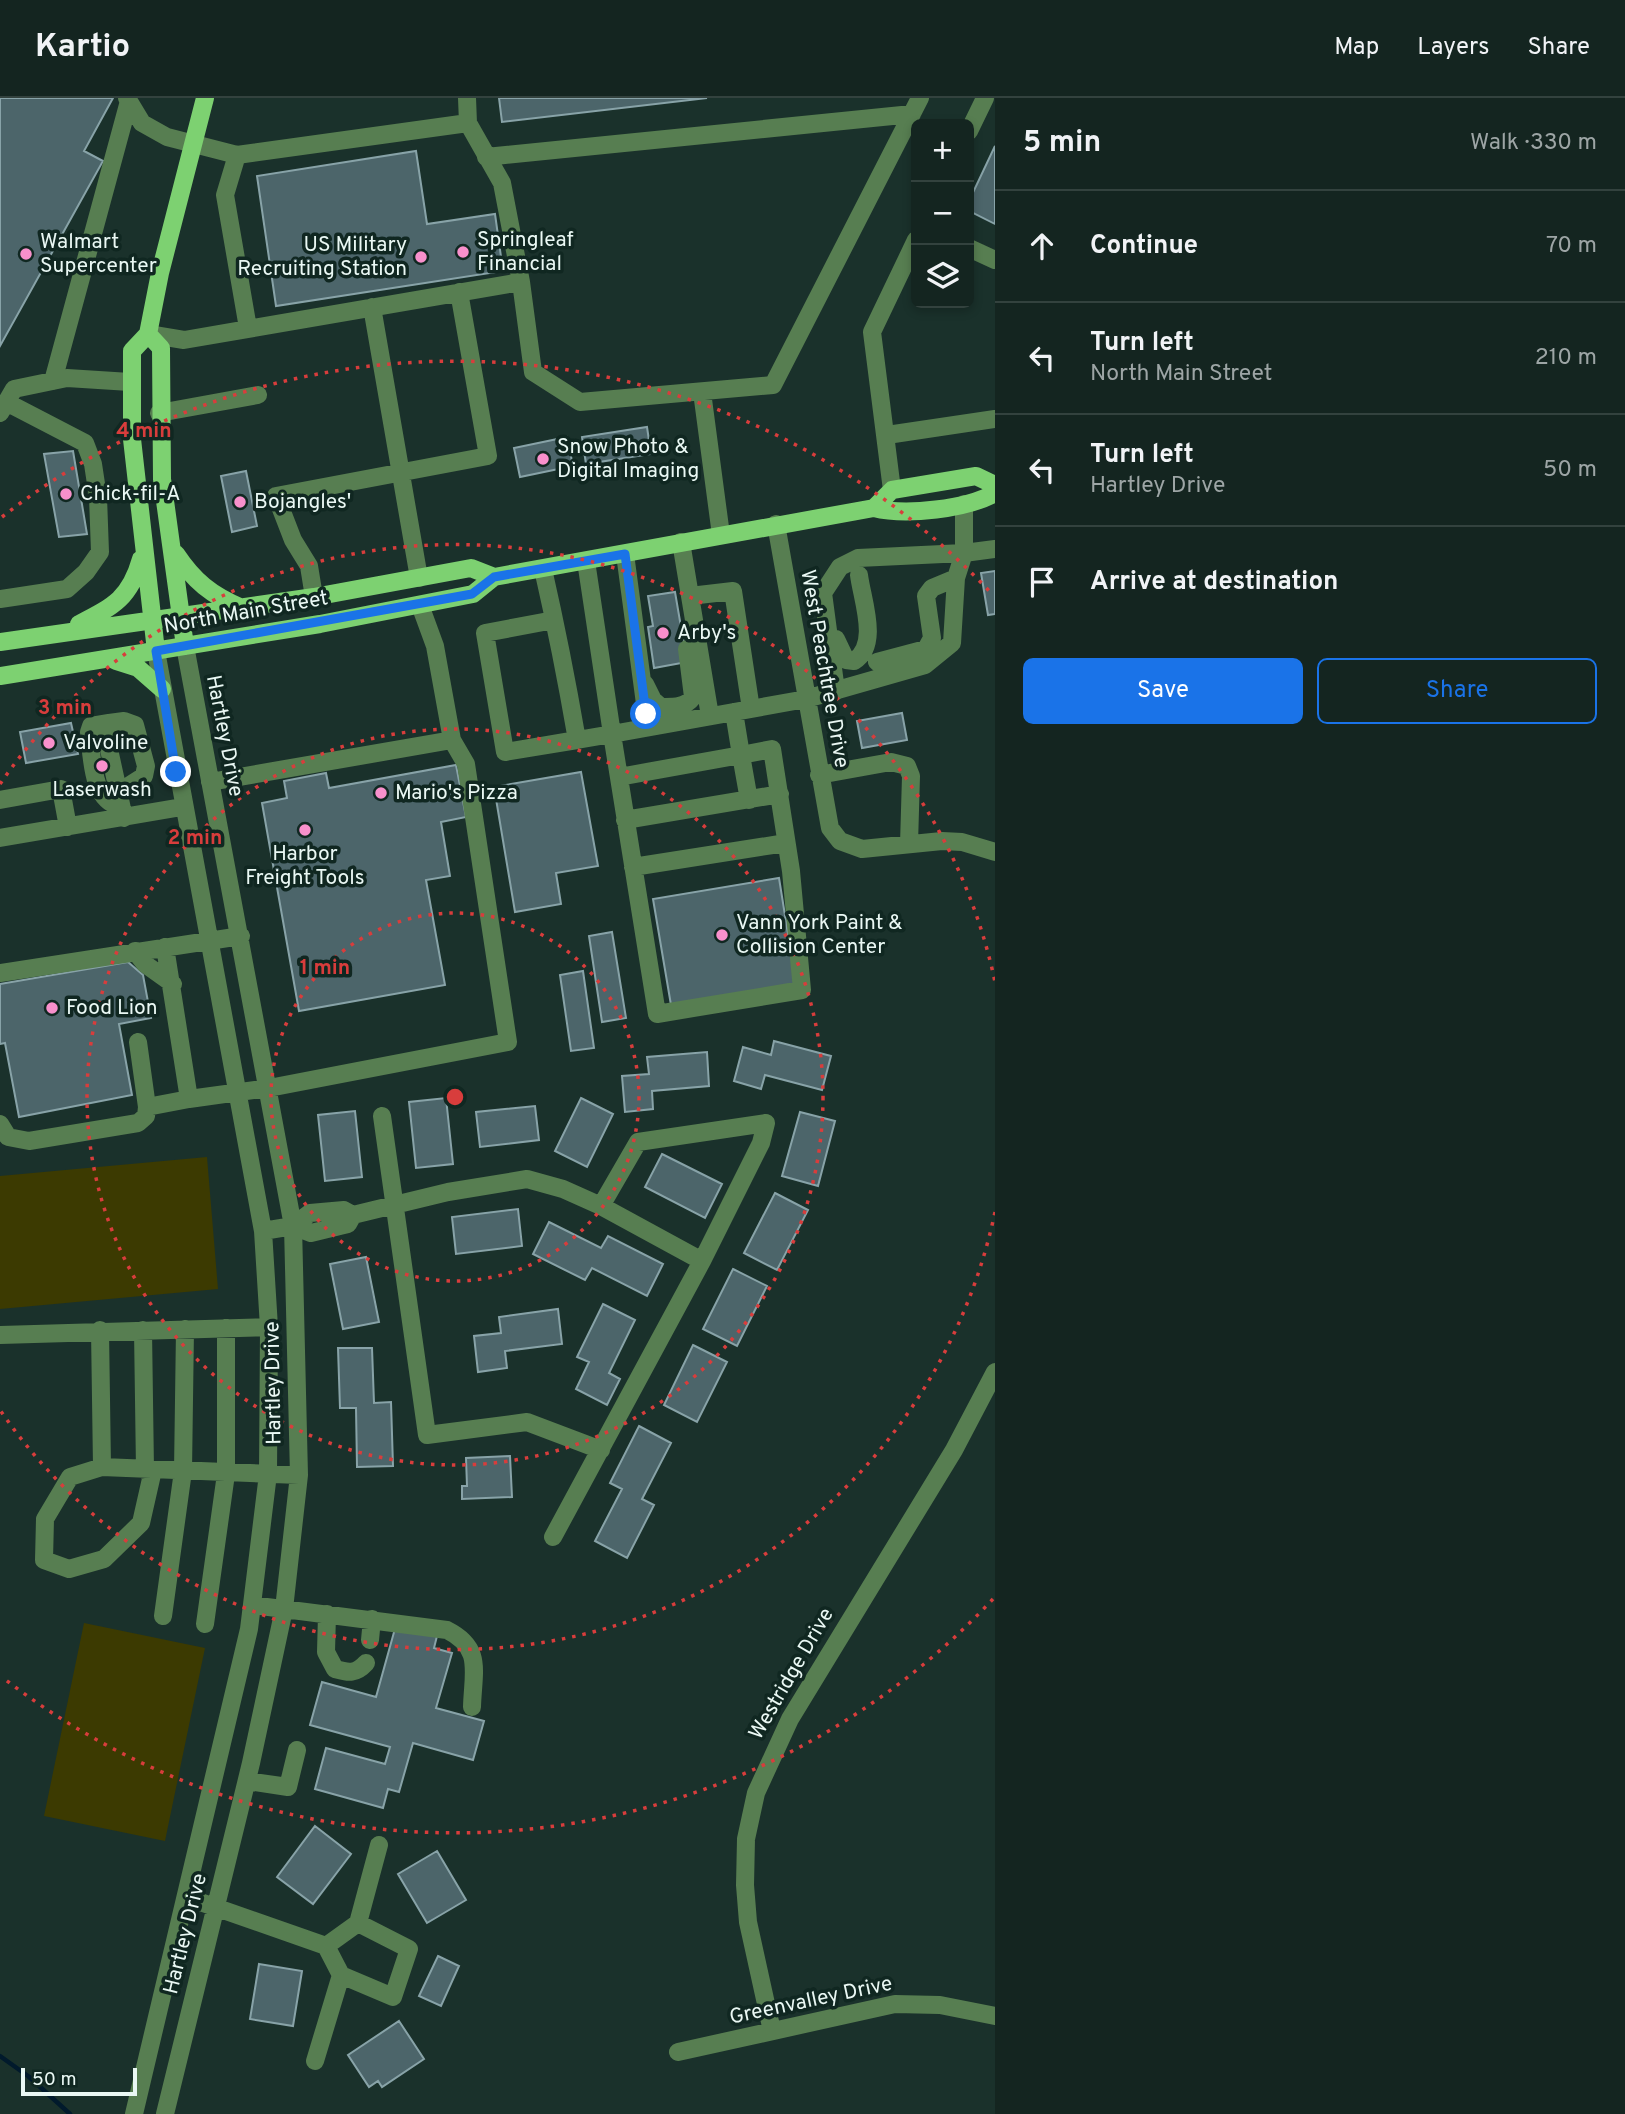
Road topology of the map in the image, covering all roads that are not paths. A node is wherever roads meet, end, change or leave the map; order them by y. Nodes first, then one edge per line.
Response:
1 (205, 98) edge
2 (467, 98) edge
3 (985, 98) edge
4 (128, 100) edge
5 (916, 106) edge
6 (974, 121) edge
7 (468, 123) junction
8 (191, 143) junction
9 (237, 155) junction
10 (486, 157) junction
11 (914, 245) edge
12 (974, 250) edge
13 (995, 260) edge
14 (521, 282) junction
15 (459, 292) junction
16 (372, 307) junction
17 (248, 328) junction
18 (148, 334) junction
19 (53, 381) junction
20 (130, 382) junction
21 (702, 392) junction
22 (258, 395) dead end
23 (5, 396) edge
24 (159, 413) junction
25 (995, 419) edge
26 (887, 435) junction
27 (401, 474) junction
28 (976, 476) junction
29 (995, 485) edge
30 (892, 490) junction
31 (995, 492) edge
32 (964, 504) junction
33 (874, 508) junction
34 (894, 513) junction
35 (776, 524) junction
36 (721, 535) junction
37 (681, 542) junction
38 (173, 549) junction
39 (995, 549) edge
40 (144, 551) junction
41 (964, 553) junction
42 (625, 554) junction
43 (586, 561) junction
44 (840, 567) junction
45 (543, 569) junction
46 (859, 575) junction
47 (425, 577) junction
48 (494, 577) junction
49 (956, 578) junction
50 (823, 593) junction
51 (314, 597) junction
52 (0, 599) edge
53 (691, 602) junction
54 (420, 605) junction
55 (242, 608) junction
56 (181, 616) junction
57 (151, 618) junction
58 (554, 620) junction
59 (64, 632) junction
60 (0, 642) edge
61 (185, 646) junction
62 (156, 651) junction
63 (109, 659) junction
64 (877, 670) junction
65 (0, 676) edge
66 (642, 678) junction
67 (162, 689) junction
68 (836, 691) junction
69 (806, 699) junction
70 (709, 711) junction
71 (742, 711) junction
72 (647, 720) junction
73 (612, 734) junction
74 (452, 740) junction
75 (576, 740) junction
76 (741, 755) junction
77 (819, 775) junction
78 (619, 777) junction
79 (210, 782) junction
80 (780, 794) junction
81 (0, 800) edge
82 (749, 800) junction
83 (121, 805) junction
84 (182, 807) junction
85 (625, 820) junction
86 (68, 827) junction
87 (0, 838) edge
88 (786, 844) junction
89 (909, 845) junction
90 (995, 852) edge
91 (633, 867) junction
92 (241, 936) junction
93 (207, 941) junction
94 (165, 947) junction
95 (135, 951) junction
96 (0, 973) edge
97 (173, 984) junction
98 (138, 1042) dead end
99 (269, 1088) junction
100 (236, 1092) junction
101 (189, 1099) junction
102 (147, 1107) junction
103 (382, 1116) dead end
104 (0, 1126) edge
105 (396, 1204) junction
106 (601, 1206) junction
107 (293, 1226) junction
108 (263, 1231) junction
109 (702, 1261) junction
110 (269, 1327) junction
111 (226, 1328) junction
112 (185, 1329) junction
113 (100, 1330) junction
114 (143, 1330) junction
115 (0, 1335) edge
116 (995, 1372) edge
117 (601, 1450) junction
118 (102, 1467) junction
119 (149, 1470) junction
120 (183, 1472) junction
121 (226, 1474) junction
122 (268, 1474) junction
123 (299, 1475) junction
124 (553, 1537) dead end
125 (253, 1605) junction
126 (284, 1609) junction
127 (327, 1614) junction
128 (163, 1616) dead end
129 (372, 1619) junction
130 (205, 1624) dead end
131 (370, 1640) dead end
132 (366, 1663) dead end
133 (472, 1707) dead end
134 (297, 1749) dead end
135 (247, 1781) junction
136 (379, 1845) dead end
137 (186, 1897) junction
138 (216, 1907) junction
139 (358, 1923) junction
140 (326, 1946) junction
141 (341, 1975) junction
142 (995, 2016) edge
143 (772, 2031) junction
144 (678, 2052) dead end
145 (316, 2061) dead end
146 (166, 2110) edge
147 (134, 2114) edge

1 - 8 main road
2 - 7 street
3 - 6 street
4 - 8 street
4 - 19 street
5 - 10 street
5 - 21 street
7 - 9 street
7 - 10 street
8 - 9 street
8 - 18 main road
9 - 17 street
10 - 14 street
11 - 26 street
12 - 13 street
14 - 15 street
14 - 21 street
15 - 16 street
15 - 27 street
16 - 17 street
16 - 27 street
17 - 18 street
18 - 20 main road
18 - 24 main road
19 - 20 street
19 - 23 street
20 - 40 main road
21 - 36 street
22 - 24 street
23 - 52 street
24 - 38 main road
25 - 26 street
26 - 30 street
27 - 47 street
27 - 51 street
28 - 29 main road
28 - 30 main road
28 - 32 main road
30 - 33 main road
30 - 34 main road
31 - 32 main road, North Main Street
32 - 34 main road, North Main Street
32 - 41 street
33 - 34 main road, North Main Street
33 - 35 main road, North Main Street
35 - 36 main road, North Main Street
35 - 69 street, West Peachtree Drive
36 - 37 main road, North Main Street
37 - 42 main road, North Main Street
37 - 53 street
38 - 55 main road
38 - 56 main road
39 - 41 street
40 - 57 main road
40 - 59 main road
41 - 44 street
41 - 49 street
42 - 43 main road, North Main Street
42 - 66 street
43 - 45 main road, North Main Street
43 - 73 street
44 - 46 street
44 - 50 street
45 - 48 main road, North Main Street
45 - 58 street
46 - 50 street
46 - 64 street
47 - 48 main road, North Main Street
47 - 51 main road, North Main Street
47 - 54 main road
48 - 54 main road, North Main Street
49 - 64 street
49 - 64 street
50 - 68 street
51 - 55 main road, North Main Street
53 - 66 street
53 - 70 street
53 - 71 street
54 - 61 main road, North Main Street
54 - 74 street
55 - 56 main road, North Main Street
56 - 57 main road, North Main Street
56 - 61 main road
57 - 59 main road, North Main Street
57 - 62 main road
58 - 75 street
58 - 75 street
59 - 60 main road, North Main Street
61 - 62 main road, North Main Street
61 - 79 street, Hartley Drive
62 - 63 main road, North Main Street
62 - 67 street, Hartley Drive
63 - 65 main road, North Main Street
63 - 67 main road
64 - 68 street
66 - 72 street
67 - 84 street, Hartley Drive
68 - 69 street
69 - 71 street
69 - 77 street, West Peachtree Drive
70 - 71 street
70 - 72 street
71 - 76 street
72 - 73 street
73 - 75 street
73 - 78 street
74 - 79 street
74 - 99 street
76 - 78 street
76 - 80 street
76 - 82 street
77 - 89 street, West Peachtree Drive
77 - 89 street
78 - 85 street
79 - 92 street, Hartley Drive
80 - 82 street
80 - 88 street
81 - 86 street
82 - 85 street
83 - 83 street
83 - 84 street
83 - 86 street
84 - 93 street, Hartley Drive
85 - 91 street
86 - 87 street
88 - 91 street
88 - 91 street
89 - 90 street
92 - 93 street
92 - 99 street, Hartley Drive
93 - 94 street
93 - 100 street, Hartley Drive
94 - 95 street
94 - 97 street
95 - 96 street
95 - 97 street
97 - 101 street
98 - 102 street
99 - 100 street
99 - 107 street, Hartley Drive
100 - 101 street
100 - 108 street, Hartley Drive
101 - 102 street
102 - 104 street
103 - 105 street
105 - 106 street
105 - 107 street
105 - 117 street
106 - 109 street
106 - 109 street
107 - 108 street
107 - 123 street, Hartley Drive
108 - 110 street, Hartley Drive
109 - 117 street
110 - 111 street
110 - 122 street, Hartley Drive
111 - 112 street
111 - 121 street
112 - 114 street
112 - 120 street
113 - 114 street
113 - 115 street
113 - 118 street
114 - 119 street
116 - 143 street, Westridge Drive
117 - 124 street
118 - 119 street
118 - 119 street
119 - 120 street
120 - 121 street
120 - 128 street
121 - 122 street
121 - 130 street
122 - 123 street
122 - 125 street, Hartley Drive
123 - 126 street, Hartley Drive
125 - 126 street
125 - 137 street, Hartley Drive
126 - 127 street
126 - 135 street, Hartley Drive
127 - 129 street
127 - 132 street
129 - 131 street
129 - 133 street
134 - 135 street
135 - 138 street, Hartley Drive
136 - 139 street
137 - 138 street
137 - 147 street, Hartley Drive
138 - 140 street
138 - 146 street, Hartley Drive
139 - 140 street
139 - 141 street
140 - 141 street
141 - 145 street
142 - 143 street, Greenvalley Drive
143 - 144 street, Greenvalley Drive

